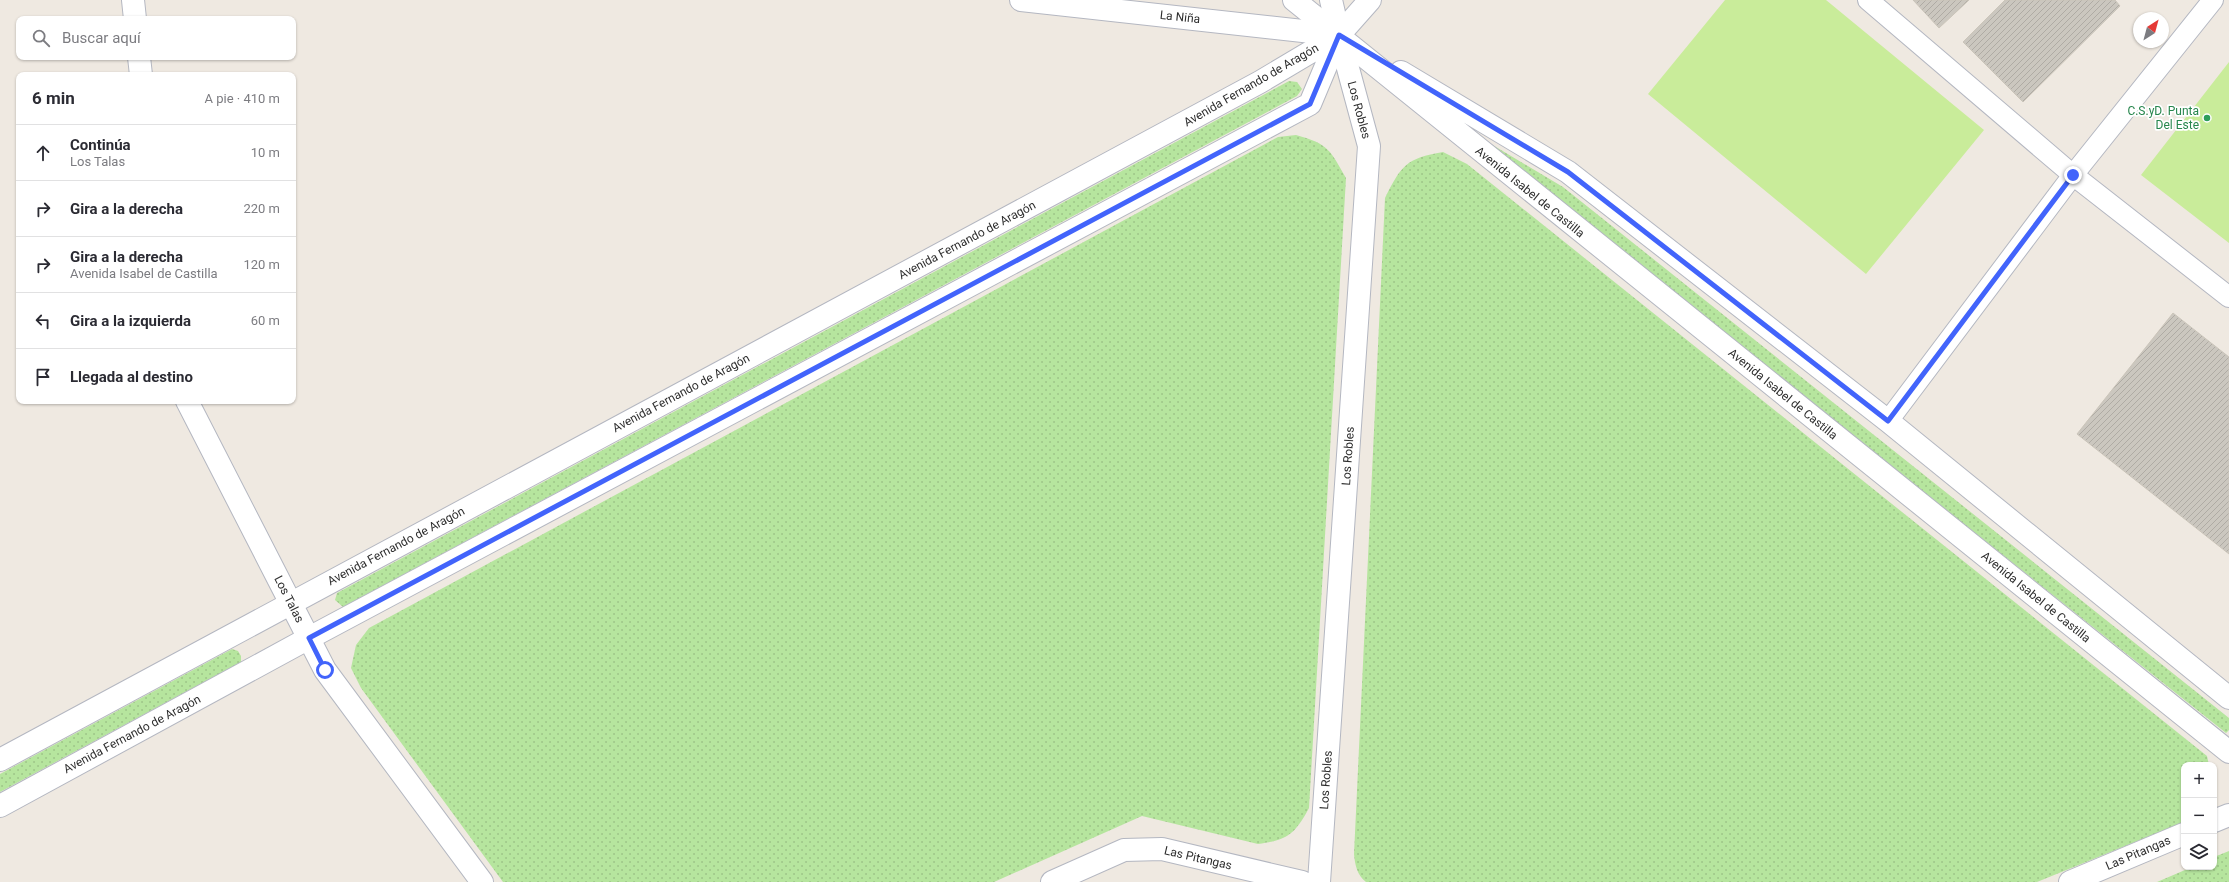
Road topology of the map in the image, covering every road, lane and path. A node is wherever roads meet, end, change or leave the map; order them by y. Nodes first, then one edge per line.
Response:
1 (133, 0) edge
2 (1021, 0) edge
3 (1294, 0) edge
4 (1332, 0) edge
5 (1370, 0) edge
6 (1868, 0) edge
7 (2213, 0) edge
8 (135, 16) edge
9 (1339, 35) junction
10 (139, 60) edge
11 (141, 72) edge
12 (2073, 175) junction
13 (2229, 297) edge
14 (189, 404) edge
15 (1888, 421) junction
16 (291, 603) junction
17 (309, 638) junction
18 (2229, 698) edge
19 (2229, 752) edge
20 (0, 760) edge
21 (0, 806) edge
22 (2229, 815) edge
23 (2217, 820) edge
24 (2181, 835) edge
25 (482, 882) edge
26 (1052, 882) edge
27 (1302, 882) edge
28 (1319, 882) edge
29 (2070, 882) edge

1 - 8 street
2 - 9 street, La Niña
3 - 9 street, Avenida Isabel de Castilla
4 - 9 street, Los Robles
5 - 9 street
6 - 12 lane
7 - 12 lane
9 - 15 street, Avenida Isabel de Castilla
9 - 16 street, Avenida Fernando de Aragón
9 - 17 street, Avenida Fernando de Aragón
9 - 19 street, Avenida Isabel de Castilla
9 - 28 street, Los Robles
10 - 11 street
12 - 13 lane
12 - 15 lane
14 - 16 street, Los Talas
15 - 18 street, Avenida Isabel de Castilla
16 - 17 street, Los Talas
16 - 20 street, Avenida Fernando de Aragón
17 - 21 street, Avenida Fernando de Aragón
17 - 25 street, Los Talas
22 - 23 street
24 - 29 street, Las Pitangas
26 - 27 street, Las Pitangas

